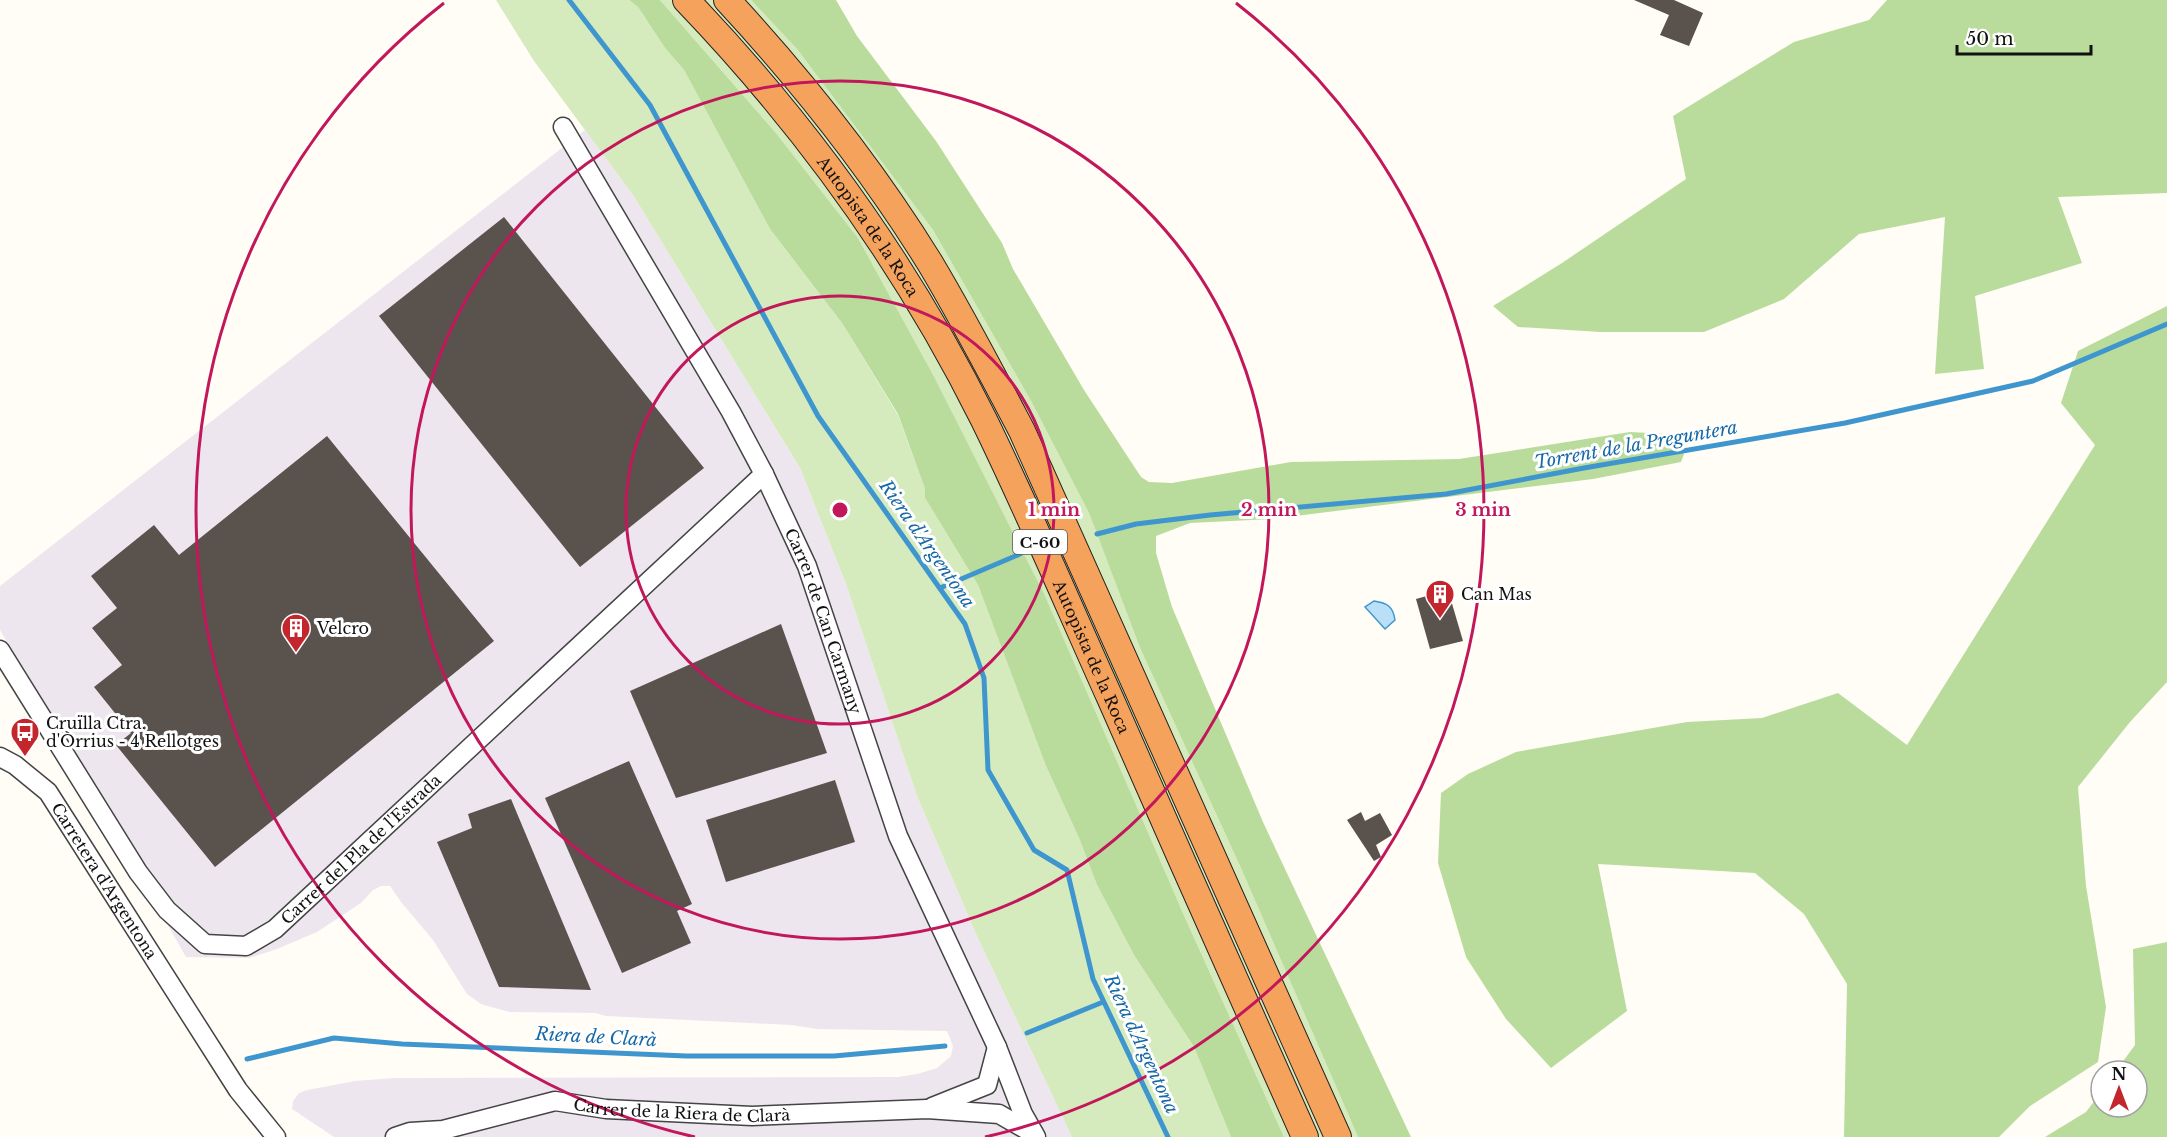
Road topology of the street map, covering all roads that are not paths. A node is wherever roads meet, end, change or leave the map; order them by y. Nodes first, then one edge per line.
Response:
1 (686, 0) edge
2 (727, 0) edge
3 (563, 127) dead end
4 (764, 474) junction
5 (0, 650) edge
6 (0, 757) edge
7 (997, 1047) junction
8 (927, 1108) junction
9 (442, 1133) edge
10 (1036, 1136) edge
11 (276, 1137) edge
12 (395, 1137) edge
13 (1305, 1137) edge
14 (1338, 1137) edge

1 - 13 highway, Autopista de la Roca / C-60
2 - 14 highway, Autopista de la Roca / C-60
3 - 4 street, Carrer de Can Carmany
4 - 5 street, Carrer del Pla de l'Estrada
4 - 7 street, Carrer de Can Carmany
6 - 11 street, Carretera d'Argentona
7 - 8 street, Carrer de la Riera de Clarà
7 - 10 street, Carrer de Can Carmany
8 - 9 street, Carrer de la Riera de Clarà
8 - 10 street, Carrer de la Riera de Clarà
9 - 12 street, Carrer de la Riera de Clarà

